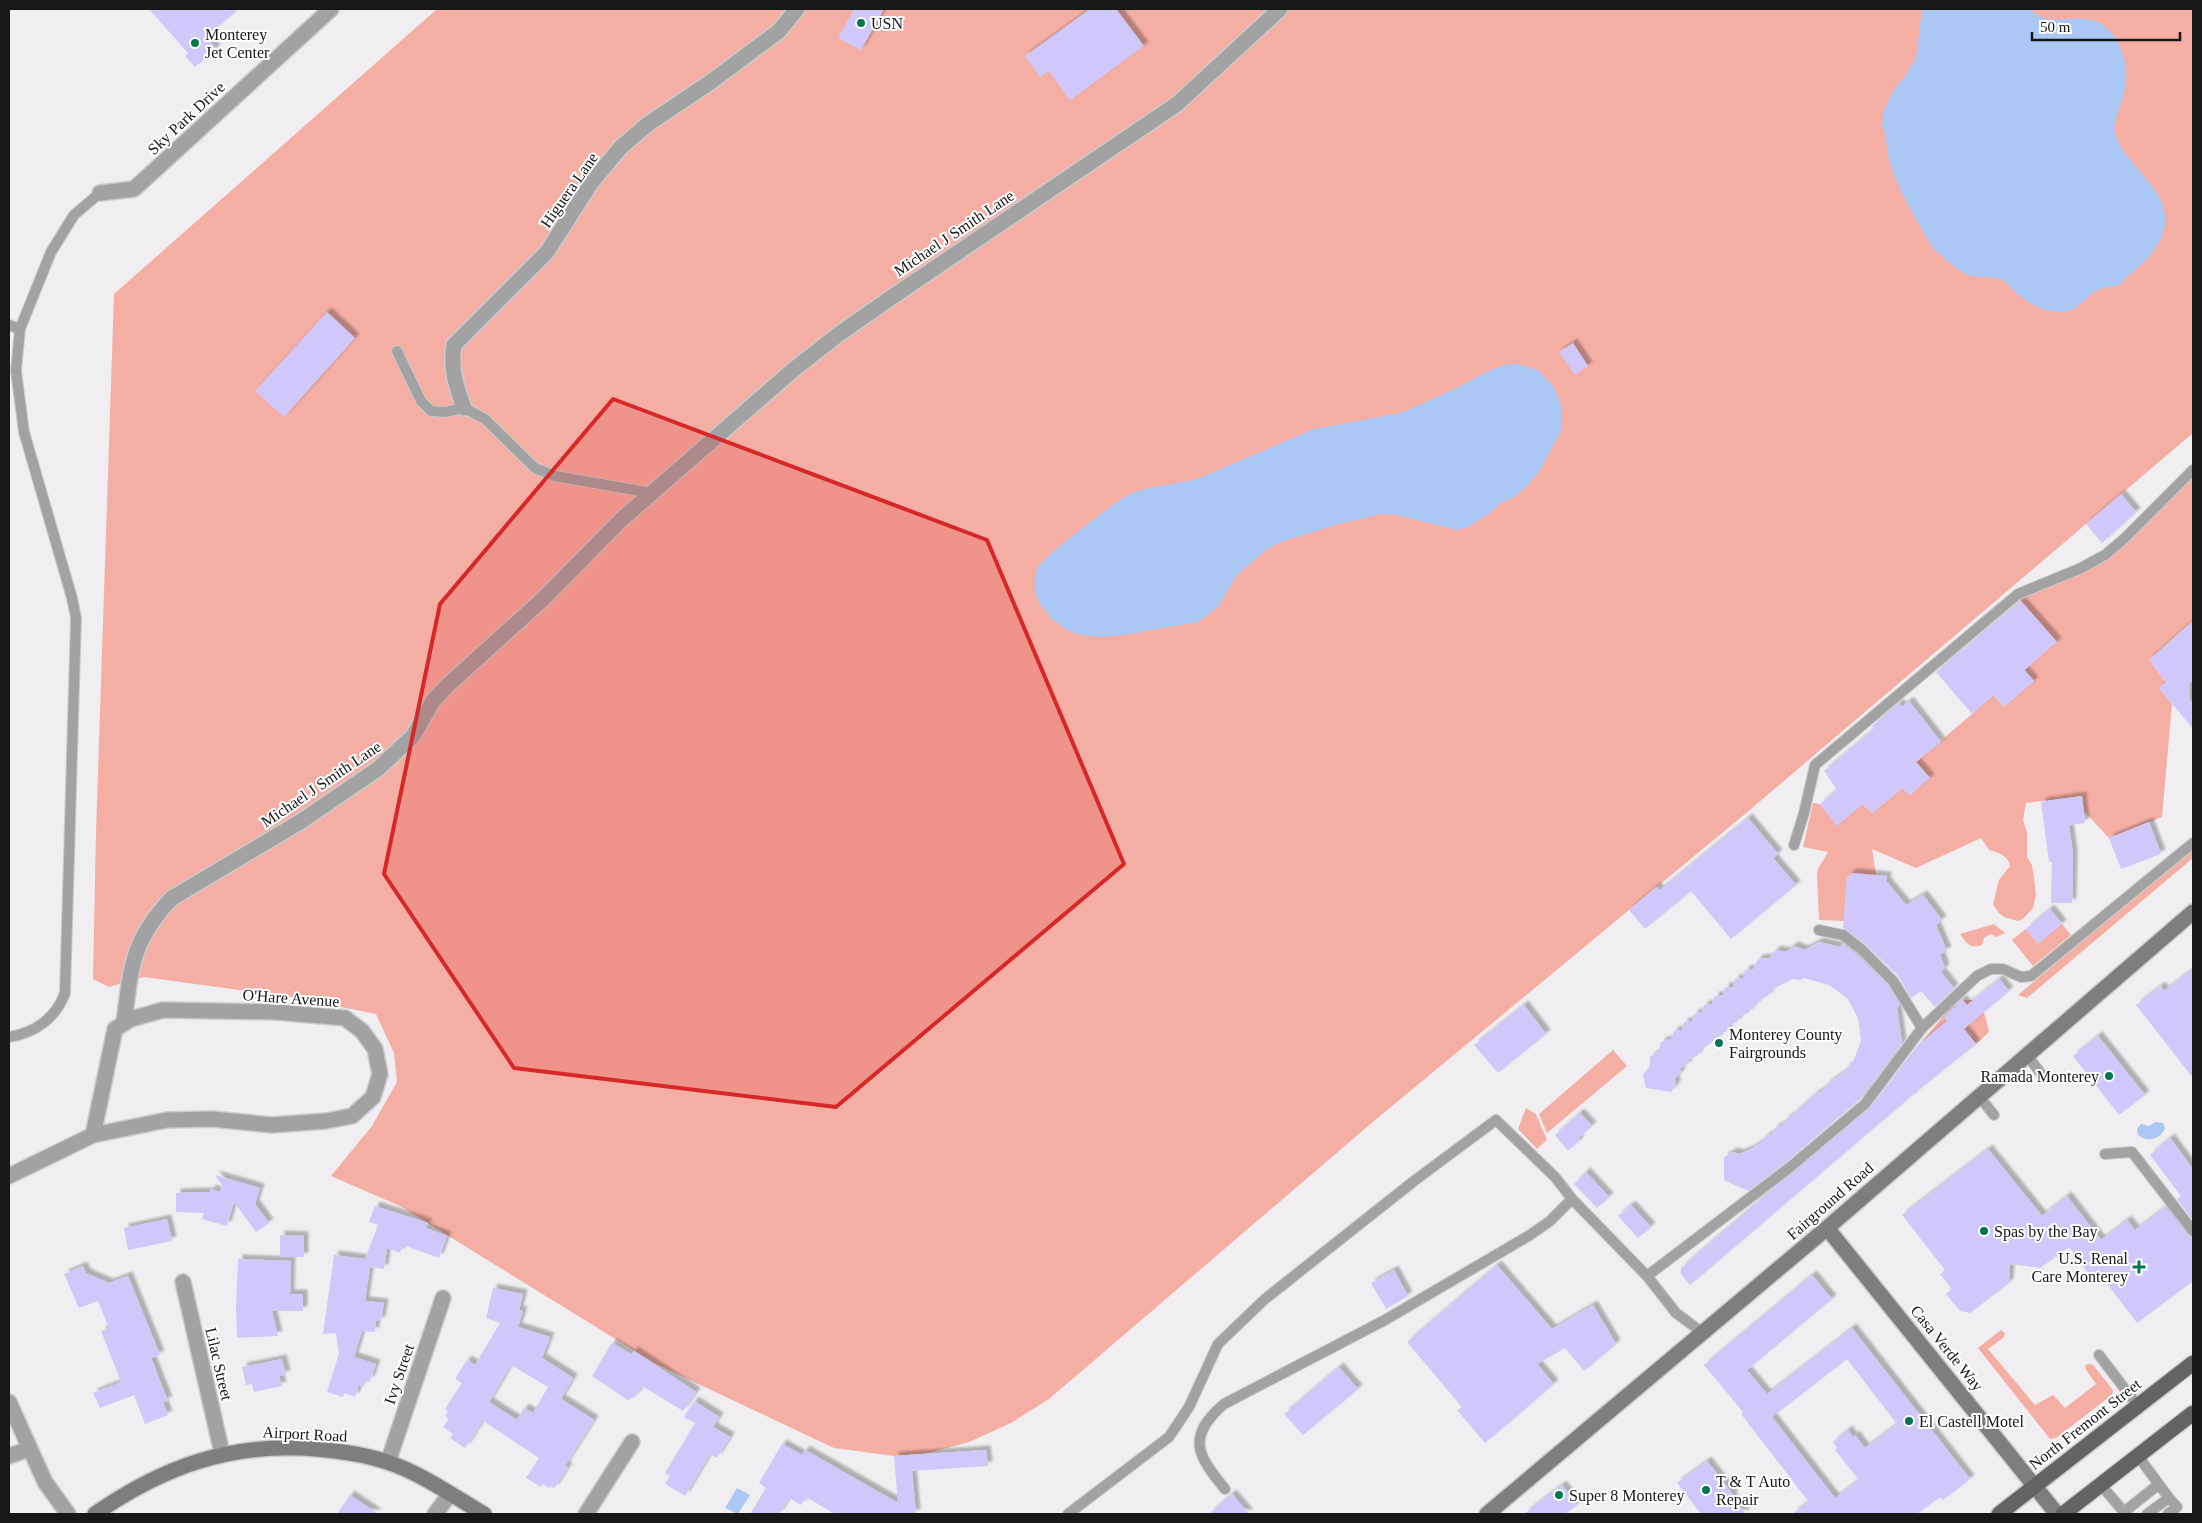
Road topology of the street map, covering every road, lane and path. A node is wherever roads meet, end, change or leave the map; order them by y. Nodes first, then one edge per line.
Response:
1 (330, 9) edge
2 (798, 9) edge
3 (1280, 9) edge
4 (100, 193) joint
5 (9, 325) edge
6 (20, 329) junction
7 (397, 351) dead end
8 (464, 408) junction
9 (2193, 470) edge
10 (652, 492) junction
11 (2193, 843) edge
12 (1794, 845) dead end
13 (2193, 912) edge
14 (1819, 930) dead end
15 (124, 1024) junction
16 (1922, 1028) junction
17 (9, 1037) edge
18 (2027, 1055) junction
19 (2042, 1075) dead end
20 (1979, 1096) junction
21 (1994, 1115) dead end
22 (93, 1135) junction
23 (2105, 1154) dead end
24 (9, 1176) edge
25 (1572, 1199) junction
26 (1827, 1228) junction
27 (2193, 1230) edge
28 (1647, 1276) junction
29 (182, 1282) dead end
30 (443, 1298) dead end
31 (1703, 1333) junction
32 (2099, 1355) dead end
33 (2193, 1363) edge
34 (9, 1402) edge
35 (2138, 1406) junction
36 (2193, 1413) edge
37 (632, 1442) dead end
38 (29, 1449) junction
39 (222, 1453) junction
40 (9, 1456) edge
41 (2138, 1456) junction
42 (388, 1462) junction
43 (2159, 1484) junction
44 (2036, 1485) junction
45 (2101, 1485) junction
46 (1225, 1489) dead end
47 (450, 1494) junction
48 (2169, 1498) junction
49 (2125, 1513) edge
50 (68, 1514) edge
51 (95, 1514) edge
52 (435, 1514) edge
53 (484, 1514) edge
54 (586, 1514) edge
55 (1068, 1514) edge
56 (1487, 1514) edge
57 (1999, 1514) edge
58 (2057, 1514) edge
59 (2063, 1514) edge
60 (2147, 1514) edge
61 (2168, 1514) edge

1 - 4 street, Sky Park Drive
2 - 8 street, Higuera Lane
3 - 10 street, Michael J Smith Lane
4 - 6 lane
5 - 6 lane
6 - 17 lane
7 - 8 lane
8 - 10 lane
9 - 12 lane
10 - 15 street, Michael J Smith Lane
11 - 16 lane
13 - 18 street, Fairground Road
14 - 16 lane
15 - 22 street
15 - 22 street, O'Hare Avenue
16 - 28 lane
18 - 19 lane
18 - 20 street, Fairground Road
20 - 21 lane
20 - 26 street, Fairground Road
22 - 24 street, O'Hare Avenue
23 - 27 lane
25 - 28 lane
25 - 46 lane
25 - 55 lane
26 - 31 street, Fairground Road
26 - 44 street, Casa Verde Way
28 - 31 lane
29 - 39 street, Lilac Street
30 - 42 street, Ivy Street
31 - 56 street, Fairground Road
32 - 35 lane
33 - 35 main road, North Fremont Street
34 - 38 street
35 - 44 main road, North Fremont Street
36 - 41 main road
37 - 54 street
38 - 40 street
38 - 50 street
39 - 42 street, Airport Road
39 - 51 street, Airport Road
41 - 43 lane
41 - 45 main road
42 - 47 street, Airport Road
43 - 48 lane
43 - 49 lane
44 - 57 main road, North Fremont Street
44 - 58 street, Casa Verde Way
45 - 49 lane
45 - 59 main road
47 - 52 street
47 - 53 street, Airport Road
48 - 60 lane
48 - 61 lane

